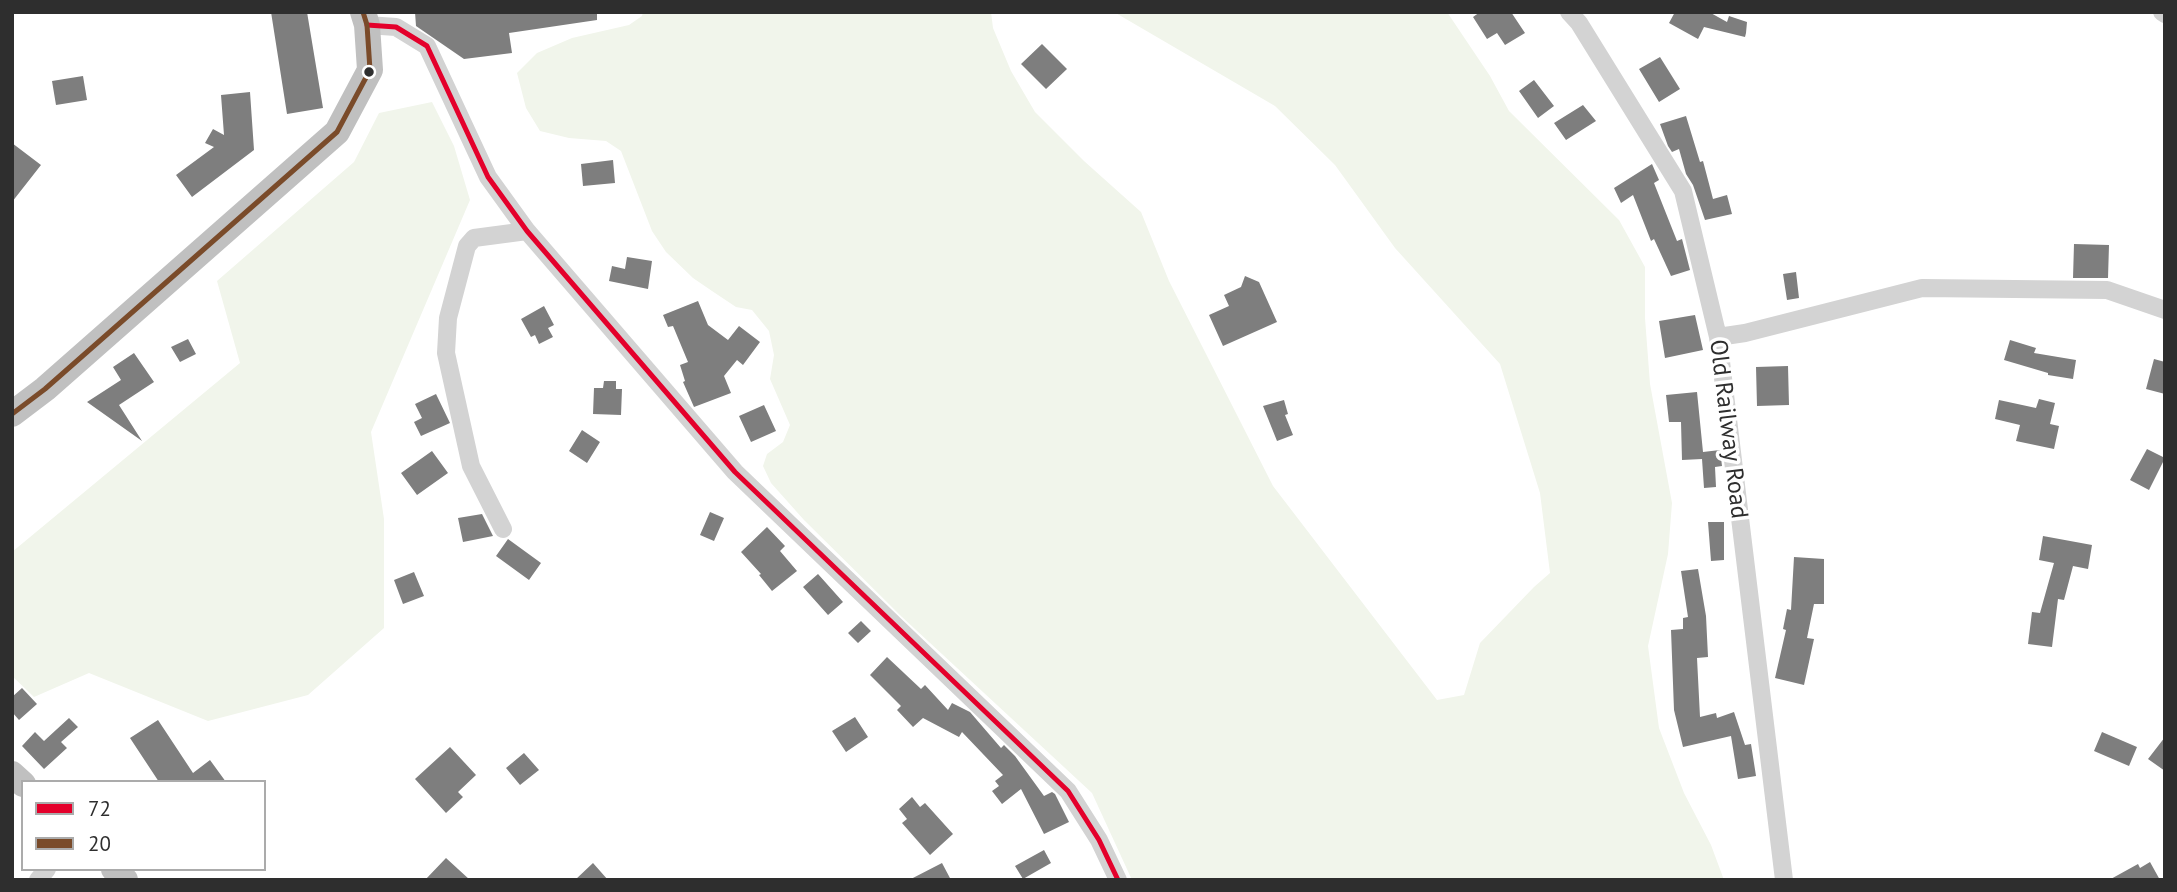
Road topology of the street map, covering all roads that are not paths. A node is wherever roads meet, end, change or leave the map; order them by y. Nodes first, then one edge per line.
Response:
1 (400, 12) edge
2 (1580, 16) edge
3 (371, 21) edge
4 (527, 232) junction
5 (2165, 310) edge
6 (1718, 337) junction
7 (12, 414) edge
8 (503, 529) dead end
9 (1118, 880) edge
10 (1784, 880) edge

1 - 3 street
2 - 6 street, Old Railway Road
3 - 4 street
3 - 7 highway
4 - 8 street
4 - 9 street
5 - 6 street
6 - 10 street, Old Railway Road

